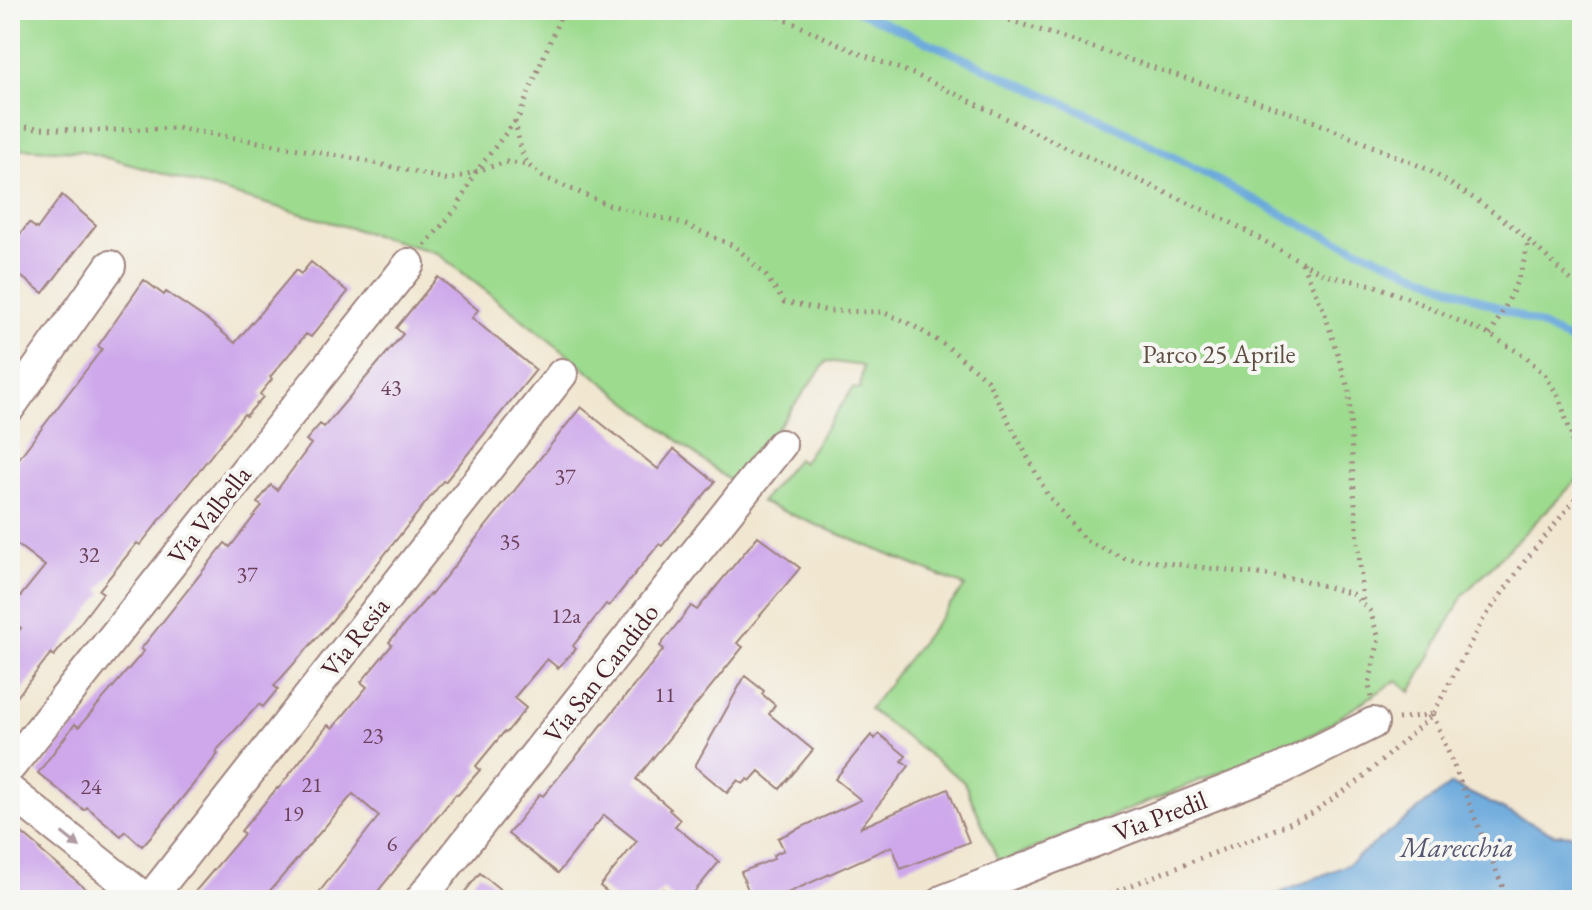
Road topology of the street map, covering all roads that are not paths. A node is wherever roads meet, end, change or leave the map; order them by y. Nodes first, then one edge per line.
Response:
1 (409, 264) road end
2 (110, 266) dead end
3 (562, 374) dead end
4 (10, 407) edge
5 (781, 445) dead end
6 (1373, 723) road end
7 (10, 767) edge
8 (10, 791) edge
9 (148, 900) edge
10 (420, 900) edge
11 (944, 900) edge

1 - 7 street, Via Valbella
2 - 4 street
3 - 9 street, Via Resia
5 - 10 street, Via San Candido
6 - 11 street, Via Predil
8 -> 9 street

